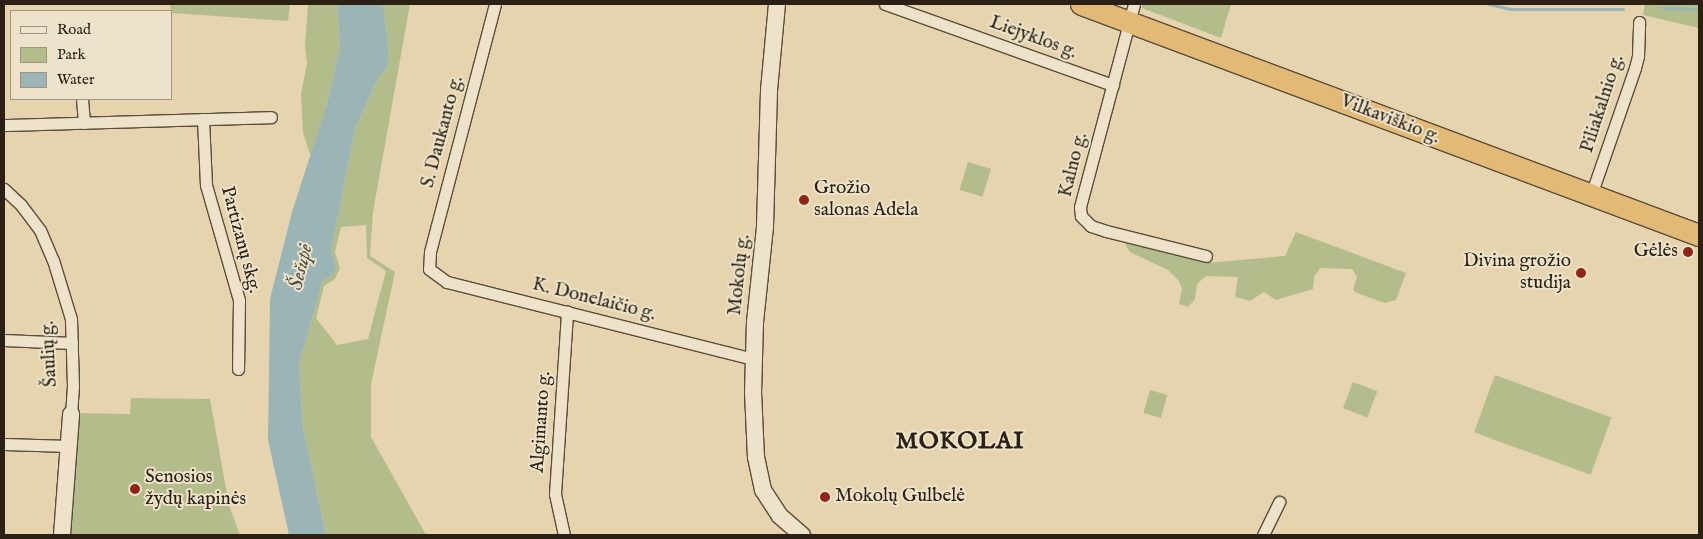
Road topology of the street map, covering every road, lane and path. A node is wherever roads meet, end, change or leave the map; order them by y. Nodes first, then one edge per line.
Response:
1 (495, 4) edge
2 (777, 4) edge
3 (885, 4) edge
4 (1081, 4) edge
5 (1132, 13) edge
6 (1639, 22) dead end
7 (1113, 84) junction
8 (82, 100) edge
9 (271, 117) dead end
10 (203, 119) junction
11 (84, 123) junction
12 (4, 125) edge
13 (4, 189) edge
14 (1591, 195) junction
15 (1699, 235) edge
16 (1206, 256) dead end
17 (429, 269) joint
18 (567, 311) junction
19 (4, 340) edge
20 (72, 343) junction
21 (754, 358) junction
22 (238, 369) dead end
23 (71, 414) joint
24 (4, 444) edge
25 (69, 446) junction
26 (1279, 502) dead end
27 (62, 535) edge
28 (564, 535) edge
29 (802, 535) edge
30 (1263, 535) edge

1 - 17 street, S. Daukanto g.
2 - 21 main road, Mokolų g.
3 - 7 street, Liejyklos g.
4 - 5 highway, Vilkaviškio g.
5 - 7 street, Kalno g.
5 - 14 highway, Vilkaviškio g.
6 - 14 street, Piliakalnio g.
7 - 16 street, Kalno g.
8 - 11 street
9 - 10 street
10 - 11 street
10 - 22 street, Partizanų skg.
11 - 12 street
13 - 20 street, Šaulių g.
14 - 15 highway, Vilkaviškio g.
17 - 18 street, K. Donelaičio g.
18 - 21 street, K. Donelaičio g.
18 - 28 street, Algimanto g.
19 - 20 street
20 - 23 street, Šaulių g.
21 - 29 main road, Mokolų g.
23 - 25 main road, Šaulių g.
24 - 25 street
25 - 27 main road, Šaulių g.
26 - 30 street

